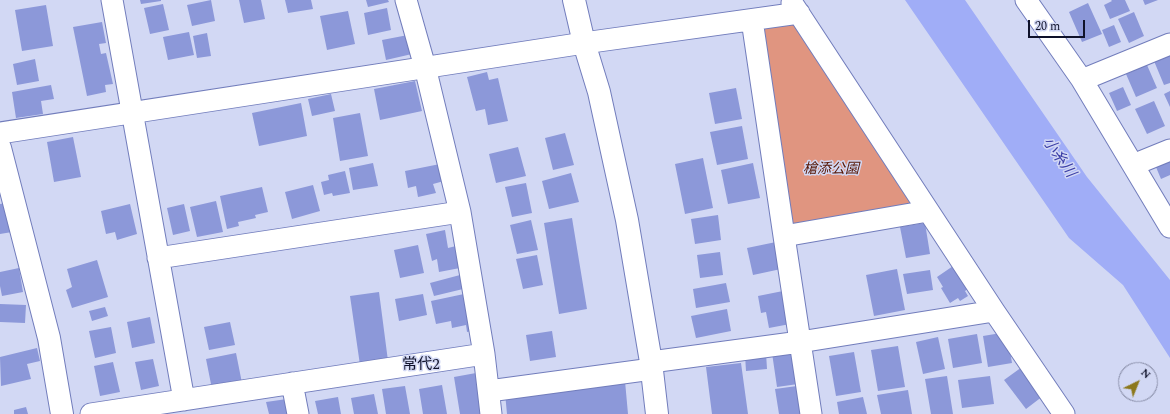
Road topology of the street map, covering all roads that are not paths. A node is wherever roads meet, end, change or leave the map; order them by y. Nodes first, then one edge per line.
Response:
1 (112, 0) edge
2 (406, 0) edge
3 (574, 0) edge
4 (1026, 0) edge
5 (794, 7) edge
6 (752, 20) junction
7 (584, 43) junction
8 (1170, 44) edge
9 (425, 67) junction
10 (1082, 80) junction
11 (132, 112) junction
12 (0, 133) edge
13 (0, 148) edge
14 (1170, 150) edge
15 (1133, 165) junction
16 (928, 211) junction
17 (460, 212) junction
18 (1170, 227) edge
19 (784, 236) junction
20 (158, 258) junction
21 (994, 311) junction
22 (800, 342) junction
23 (484, 354) junction
24 (652, 365) junction
25 (292, 383) junction
26 (488, 392) junction
27 (184, 400) junction
28 (62, 414) edge
29 (91, 414) edge
30 (298, 414) edge
31 (491, 414) edge
32 (657, 414) edge
33 (811, 414) edge
34 (1064, 414) edge

1 - 11 street
2 - 9 street
3 - 7 street
4 - 10 street
5 - 6 street
5 - 16 street
6 - 7 street
6 - 19 street
7 - 9 street
7 - 24 street
8 - 10 street
9 - 11 street
9 - 17 street
10 - 15 street
11 - 12 street
11 - 20 street
13 - 28 street
14 - 15 street
15 - 18 street
16 - 19 street
16 - 21 street
17 - 20 street
17 - 23 street
19 - 22 street
20 - 27 street
21 - 22 street
21 - 34 street
22 - 24 street
22 - 33 street
23 - 25 street
23 - 26 street
24 - 26 street
24 - 32 street
25 - 27 street
25 - 30 street
26 - 31 street
27 - 29 street

